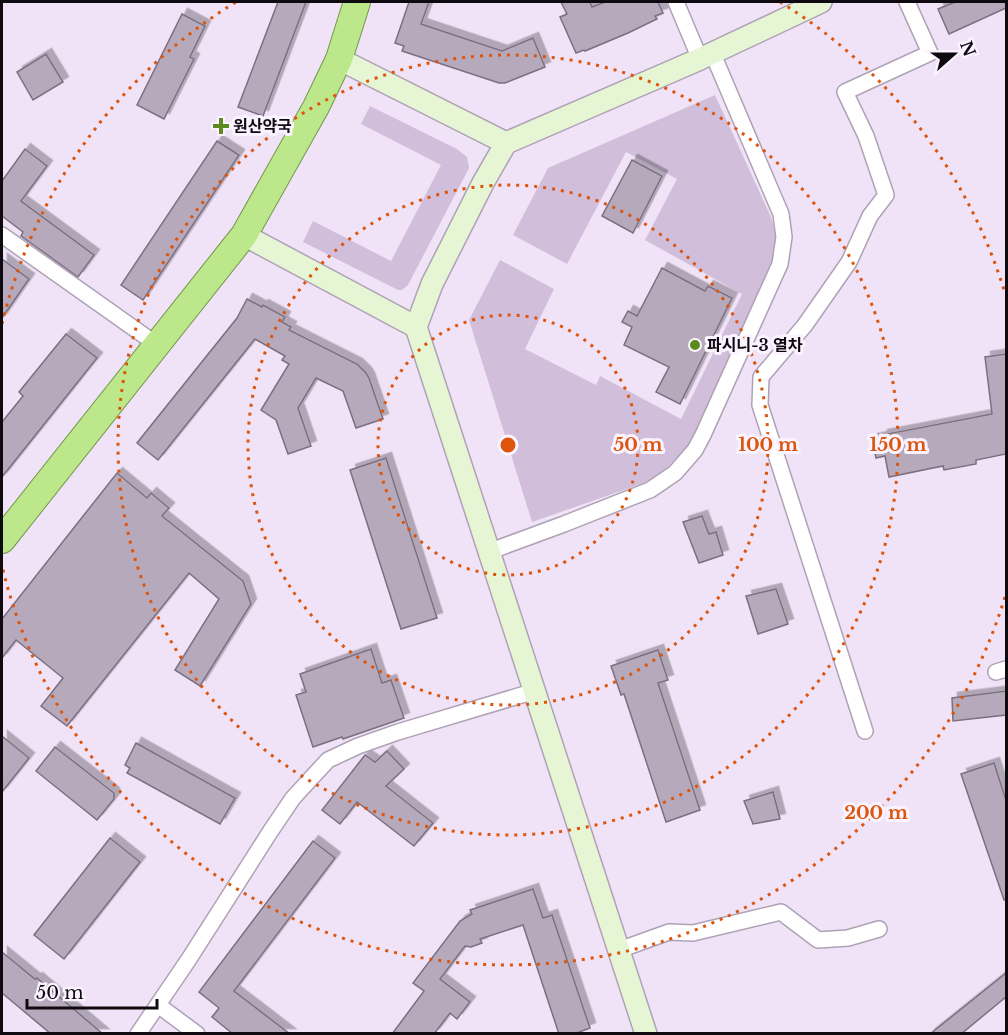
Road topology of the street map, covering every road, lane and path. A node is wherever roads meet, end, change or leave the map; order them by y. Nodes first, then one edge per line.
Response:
1 (357, 2) edge
2 (676, 2) edge
3 (821, 2) edge
4 (907, 2) edge
5 (706, 55) junction
6 (339, 59) junction
7 (506, 143) junction
8 (2, 235) edge
9 (244, 235) junction
10 (416, 327) junction
11 (156, 344) junction
12 (2, 540) edge
13 (488, 552) junction
14 (535, 691) junction
15 (865, 731) dead end
16 (879, 929) dead end
17 (619, 950) junction
18 (158, 1005) junction
19 (138, 1034) edge
20 (197, 1034) edge
21 (646, 1034) edge

1 - 6 highway
2 - 5 street
3 - 5 main road
4 - 15 street
5 - 7 main road
5 - 13 street
6 - 7 main road
6 - 9 highway
7 - 10 main road
8 - 11 street
9 - 10 main road
9 - 11 highway
10 - 13 main road
11 - 12 highway
13 - 14 main road
14 - 17 main road
14 - 18 street
16 - 17 street
17 - 21 main road
18 - 19 street
18 - 20 street

